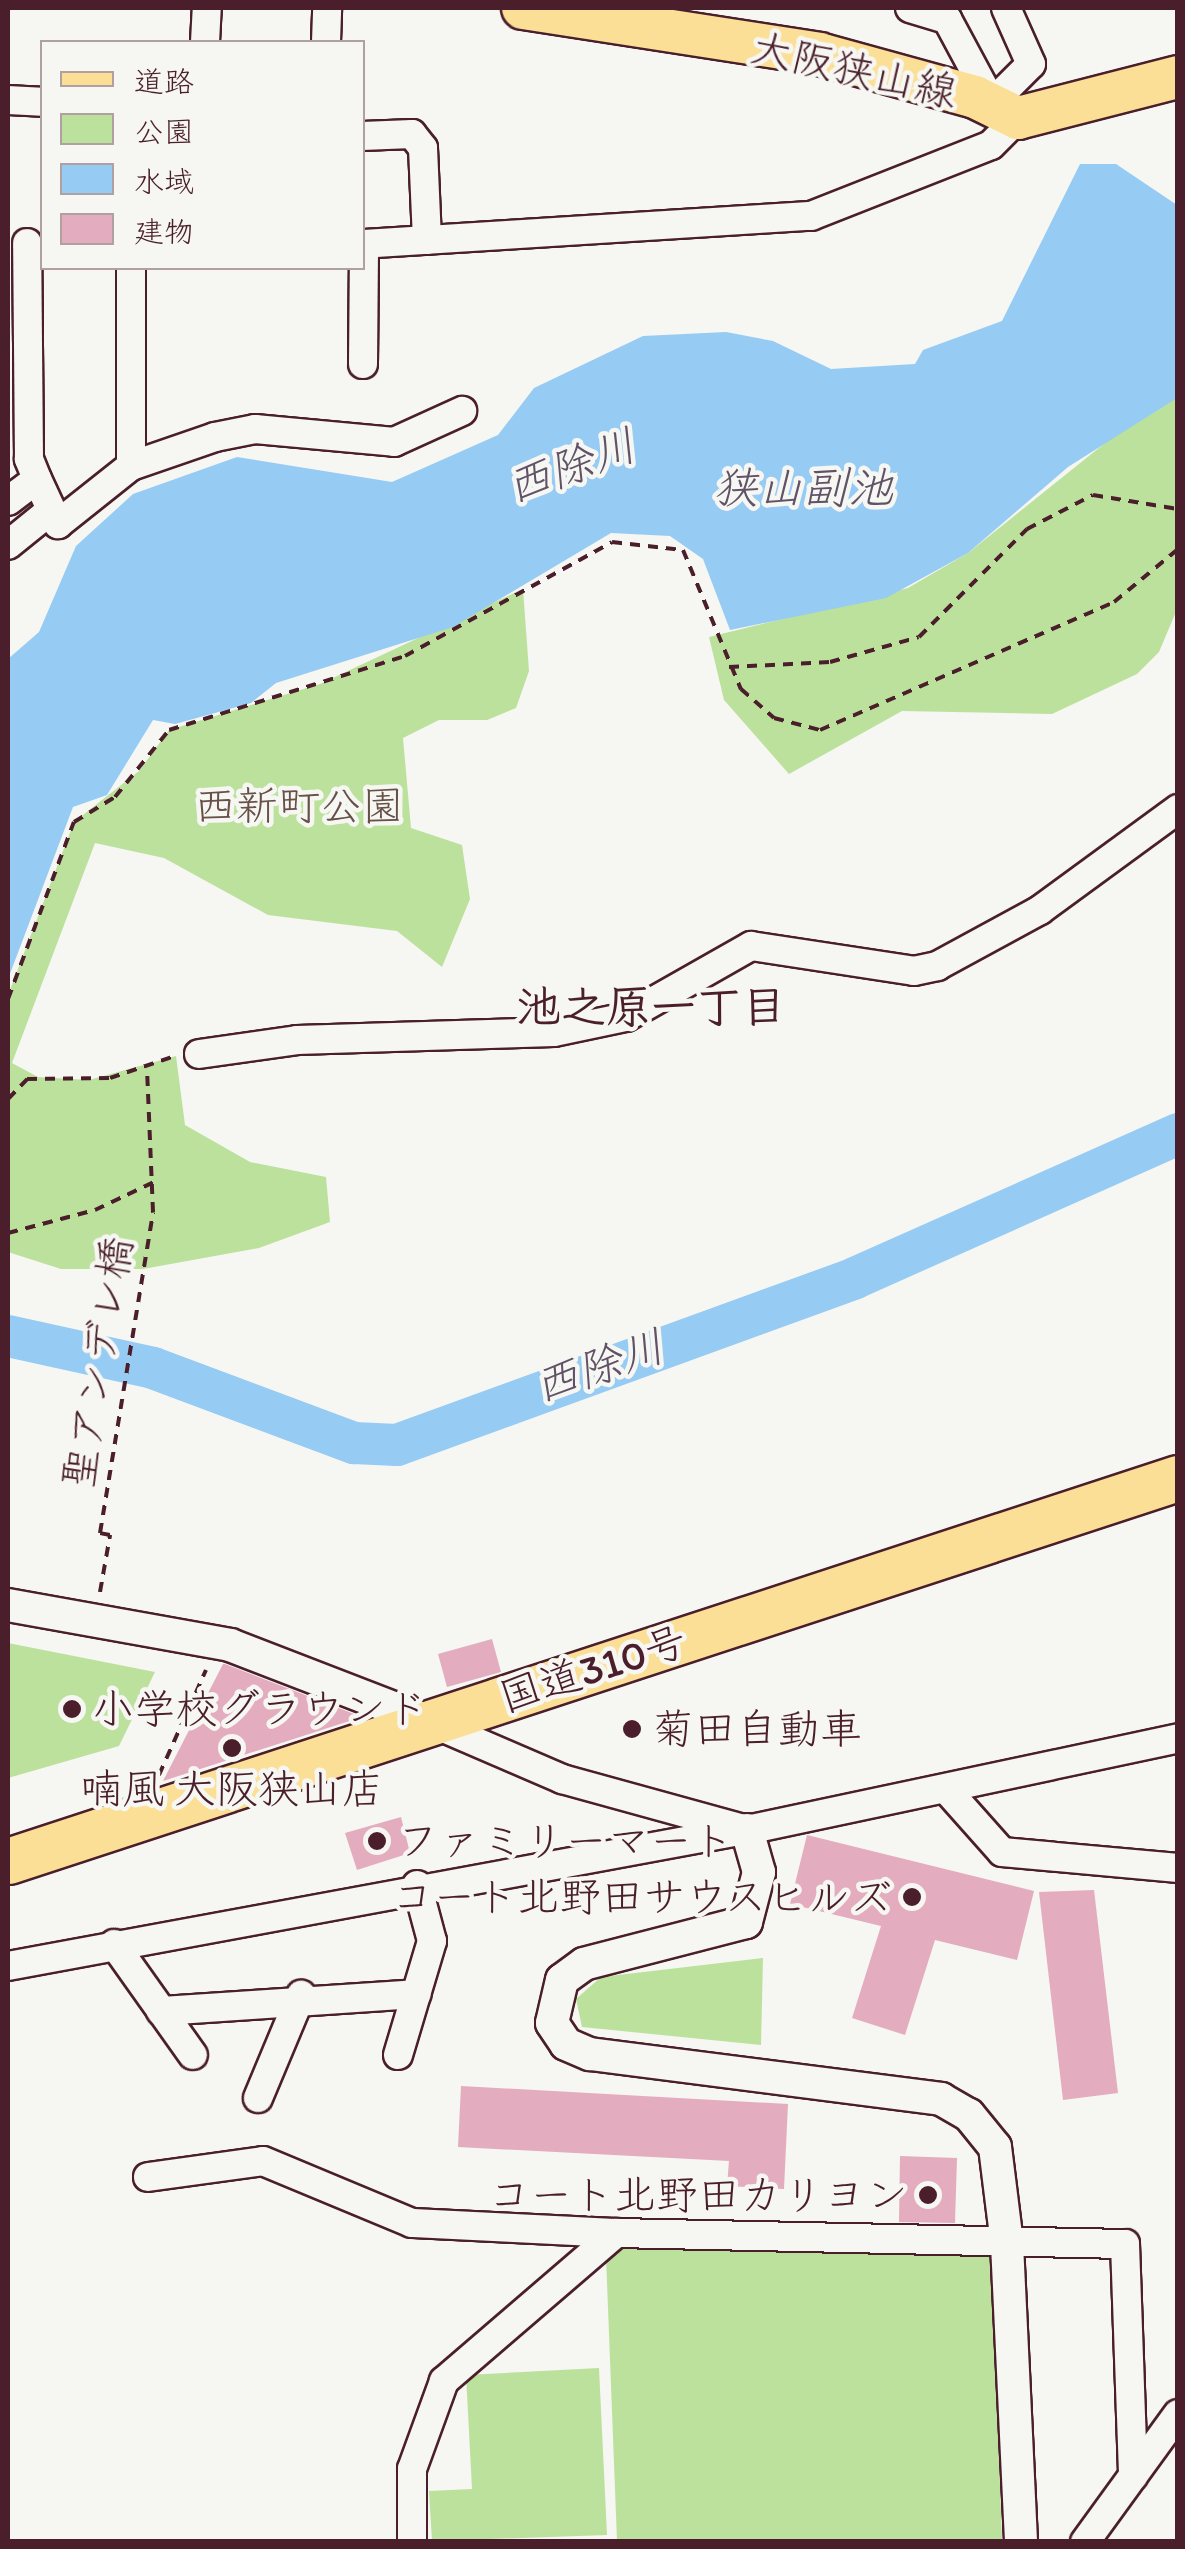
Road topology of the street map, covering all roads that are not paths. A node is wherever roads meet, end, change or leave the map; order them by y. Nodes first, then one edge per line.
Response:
1 (207, 8) edge
2 (327, 8) edge
3 (523, 8) edge
4 (910, 8) edge
5 (1006, 8) edge
6 (704, 23) edge
7 (205, 40) edge
8 (326, 40) edge
9 (1178, 77) edge
10 (1005, 111) junction
11 (365, 136) edge
12 (427, 240) junction
13 (26, 243) edge
14 (365, 244) edge
15 (130, 270) edge
16 (363, 270) edge
17 (363, 364) dead end
18 (462, 411) dead end
19 (131, 466) junction
20 (37, 479) junction
21 (8, 501) edge
22 (51, 510) junction
23 (8, 545) edge
24 (1178, 809) edge
25 (199, 1054) road end
26 (1178, 1478) edge
27 (8, 1605) edge
28 (432, 1723) junction
29 (1178, 1738) edge
30 (946, 1789) junction
31 (747, 1830) junction
32 (8, 1861) edge
33 (1178, 1868) edge
34 (417, 1885) junction
35 (114, 1944) junction
36 (8, 1966) edge
37 (416, 1994) junction
38 (301, 1995) junction
39 (162, 2011) junction
40 (193, 2055) dead end
41 (398, 2055) dead end
42 (258, 2098) dead end
43 (148, 2177) dead end
44 (616, 2233) junction
45 (1008, 2244) junction
46 (1178, 2414) edge
47 (1133, 2476) junction
48 (412, 2542) edge
49 (1021, 2542) edge
50 (1085, 2542) edge

1 - 7 street
2 - 8 street
3 - 6 main road, 大阪狭山線
4 - 10 street
5 - 10 street
6 - 10 main road, 大阪狭山線
9 - 10 main road
10 - 12 street
11 - 12 street
12 - 14 street
13 - 20 street
15 - 19 street
16 - 17 street
18 - 19 street
19 - 22 street
20 - 21 street
20 - 22 street
22 - 23 street
24 - 25 street
26 - 28 highway, 国道310号
27 - 28 street
28 - 31 street
28 - 32 highway, 国道310号
29 - 30 street
30 - 31 street
30 - 33 street
31 - 34 street
31 - 45 street
34 - 35 street
34 - 37 street
35 - 36 street
35 - 39 street
37 - 38 street
37 - 41 street
38 - 39 street
38 - 42 street
39 - 40 street
43 - 44 street
44 - 45 street
44 - 48 street
45 - 47 street
45 - 49 street
46 - 47 street
47 - 50 street

